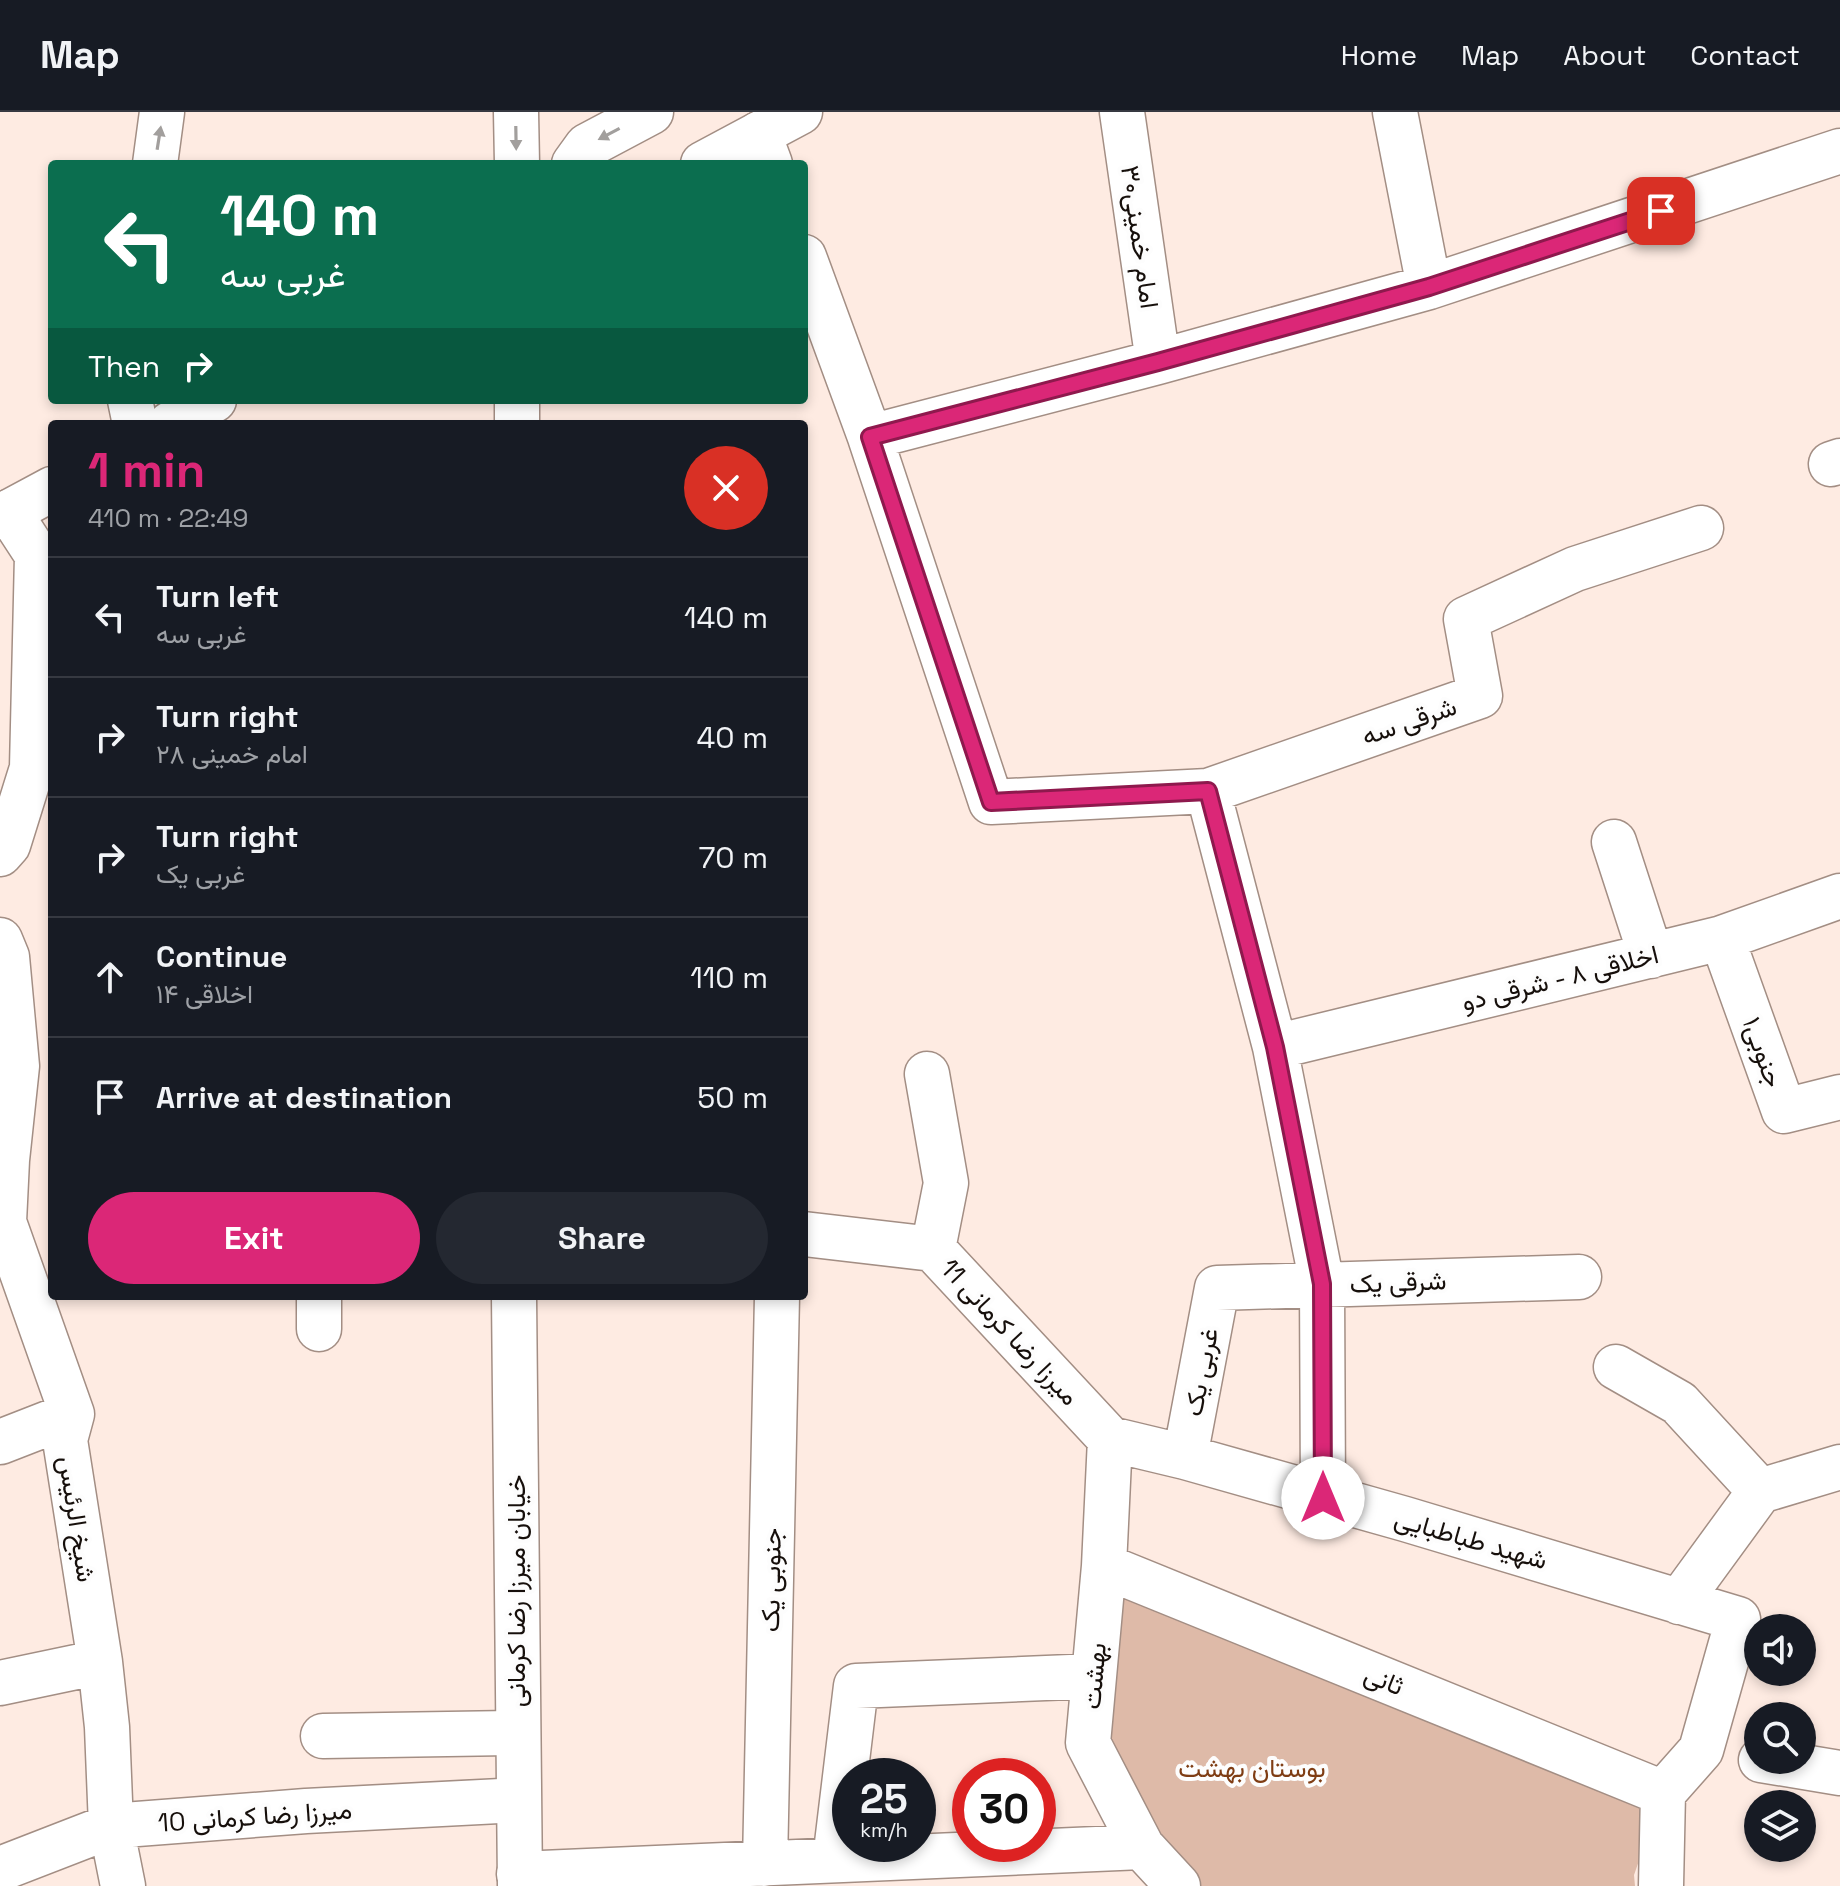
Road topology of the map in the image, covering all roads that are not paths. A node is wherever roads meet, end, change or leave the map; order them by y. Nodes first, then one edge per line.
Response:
1 (162, 112) edge
2 (516, 112) edge
3 (651, 112) edge
4 (800, 112) edge
5 (1122, 112) edge
6 (1395, 112) edge
7 (764, 149) edge
8 (1840, 151) edge
9 (156, 160) edge
10 (517, 160) edge
11 (577, 160) edge
12 (719, 160) edge
13 (808, 268) edge
14 (1429, 287) junction
15 (1158, 362) junction
16 (207, 404) edge
17 (177, 420) edge
18 (870, 437) junction
19 (48, 491) edge
20 (5, 515) edge
21 (1701, 528) dead end
22 (45, 556) edge
23 (28, 768) edge
24 (1208, 791) junction
25 (1614, 842) dead end
26 (0, 854) edge
27 (1840, 896) edge
28 (1722, 938) junction
29 (2, 953) edge
30 (1651, 956) junction
31 (1275, 1047) junction
32 (927, 1074) dead end
33 (1840, 1097) edge
34 (2, 1222) edge
35 (808, 1234) edge
36 (933, 1249) junction
37 (1579, 1277) dead end
38 (1322, 1284) junction
39 (1217, 1288) joint
40 (514, 1300) edge
41 (777, 1300) edge
42 (1616, 1367) dead end
43 (72, 1414) junction
44 (1110, 1439) junction
45 (0, 1442) edge
46 (1185, 1457) junction
47 (1840, 1467) edge
48 (1760, 1491) junction
49 (1323, 1498) junction
50 (1104, 1566) junction
51 (1679, 1602) junction
52 (100, 1662) junction
53 (1094, 1676) junction
54 (0, 1683) edge
55 (517, 1733) junction
56 (323, 1736) dead end
57 (1701, 1750) junction
58 (1744, 1757) edge
59 (847, 1758) edge
60 (1816, 1769) edge
61 (1840, 1773) edge
62 (1663, 1793) junction
63 (518, 1800) junction
64 (111, 1826) junction
65 (1142, 1847) junction
66 (832, 1860) edge
67 (864, 1862) edge
68 (765, 1864) junction
69 (0, 1869) edge
70 (979, 1870) edge
71 (520, 1880) edge
72 (123, 1886) edge
73 (1178, 1886) edge
74 (1661, 1886) edge

9 -> 1 street
2 -> 10 street
3 -> 11 street
4 - 7 street
5 - 15 street, امام خمینی۳۰
6 - 14 street
7 - 12 street
8 - 14 street
13 - 18 street
14 - 15 street
15 - 18 street
16 - 17 street
18 - 24 street
19 - 20 street
20 - 22 street
21 - 24 street, شرقی سه
22 - 23 street
23 - 26 street
24 - 31 street
25 - 30 street
27 - 28 street, اخلاقی ۸ - شرقی دو
28 - 30 street, اخلاقی ۸ - شرقی دو
28 - 33 street, جنوبی۱
29 - 34 street
30 - 31 street, اخلاقی ۸ - شرقی دو
31 - 38 street
32 - 36 street
34 - 43 street, شیخ الرئیس
35 - 36 street, میرزا رضا کرمانی 11
36 - 44 street, میرزا رضا کرمانی 11
37 - 38 street, شرقی یک
38 - 39 street, شرقی یک
38 - 49 street
39 - 46 street, غربی یک
40 - 55 street, خیابان میرزا رضا کرمانی
41 - 68 street, جنوبی یک
42 - 48 street
43 - 45 street
43 - 52 street, شیخ الرئیس
44 - 46 street, شهید طباطبایی
44 - 50 street, بهشت
46 - 49 street, شهید طباطبایی
47 - 48 street
48 - 51 street
49 - 51 street, شهید طباطبایی
50 - 53 street, بهشت
50 - 62 street, ثانی
51 - 57 street, شهید طباطبایی
52 - 54 street
52 - 64 street, شیخ الرئیس
53 - 59 street
53 - 65 street, بهشت
55 - 56 street
55 - 63 street, خیابان میرزا رضا کرمانی
57 - 58 street
57 - 62 street
60 - 61 street
62 - 74 street
63 - 64 street, میرزا رضا کرمانی 10
63 - 71 street, خیابان میرزا رضا کرمانی
64 - 69 street, میرزا رضا کرمانی 10
64 - 72 street, شیخ الرئیس
65 - 70 street
65 - 73 street, بهشت
66 - 68 street
67 - 70 street
68 - 71 street

